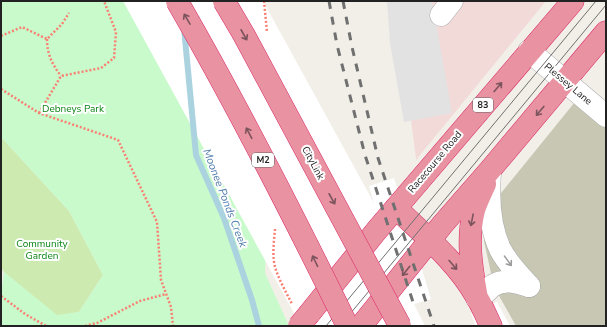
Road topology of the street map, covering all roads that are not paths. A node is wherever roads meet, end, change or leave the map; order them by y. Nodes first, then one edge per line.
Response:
1 (177, 1) edge
2 (224, 1) edge
3 (573, 1) edge
4 (606, 32) edge
5 (529, 51) junction
6 (565, 81) junction
7 (606, 116) edge
8 (490, 170) junction
9 (396, 208) junction
10 (430, 241) junction
11 (482, 307) edge
12 (304, 320) edge
13 (348, 326) edge
14 (362, 326) edge
15 (400, 326) edge

13 -> 1 highway, M2, bridge
2 -> 15 highway, CityLink, bridge
3 - 5 highway, Racecourse Road / 83
4 - 6 highway
5 - 6 lane, Plessey Lane
9 -> 5 highway, Racecourse Road / 83
6 - 7 lane, Plessey Lane
6 -> 8 highway
8 - 10 highway
8 -> 11 highway
8 -> 11 lane
9 - 10 highway
9 - 12 highway, Racecourse Road / 83
10 -> 11 highway
10 -> 14 highway

